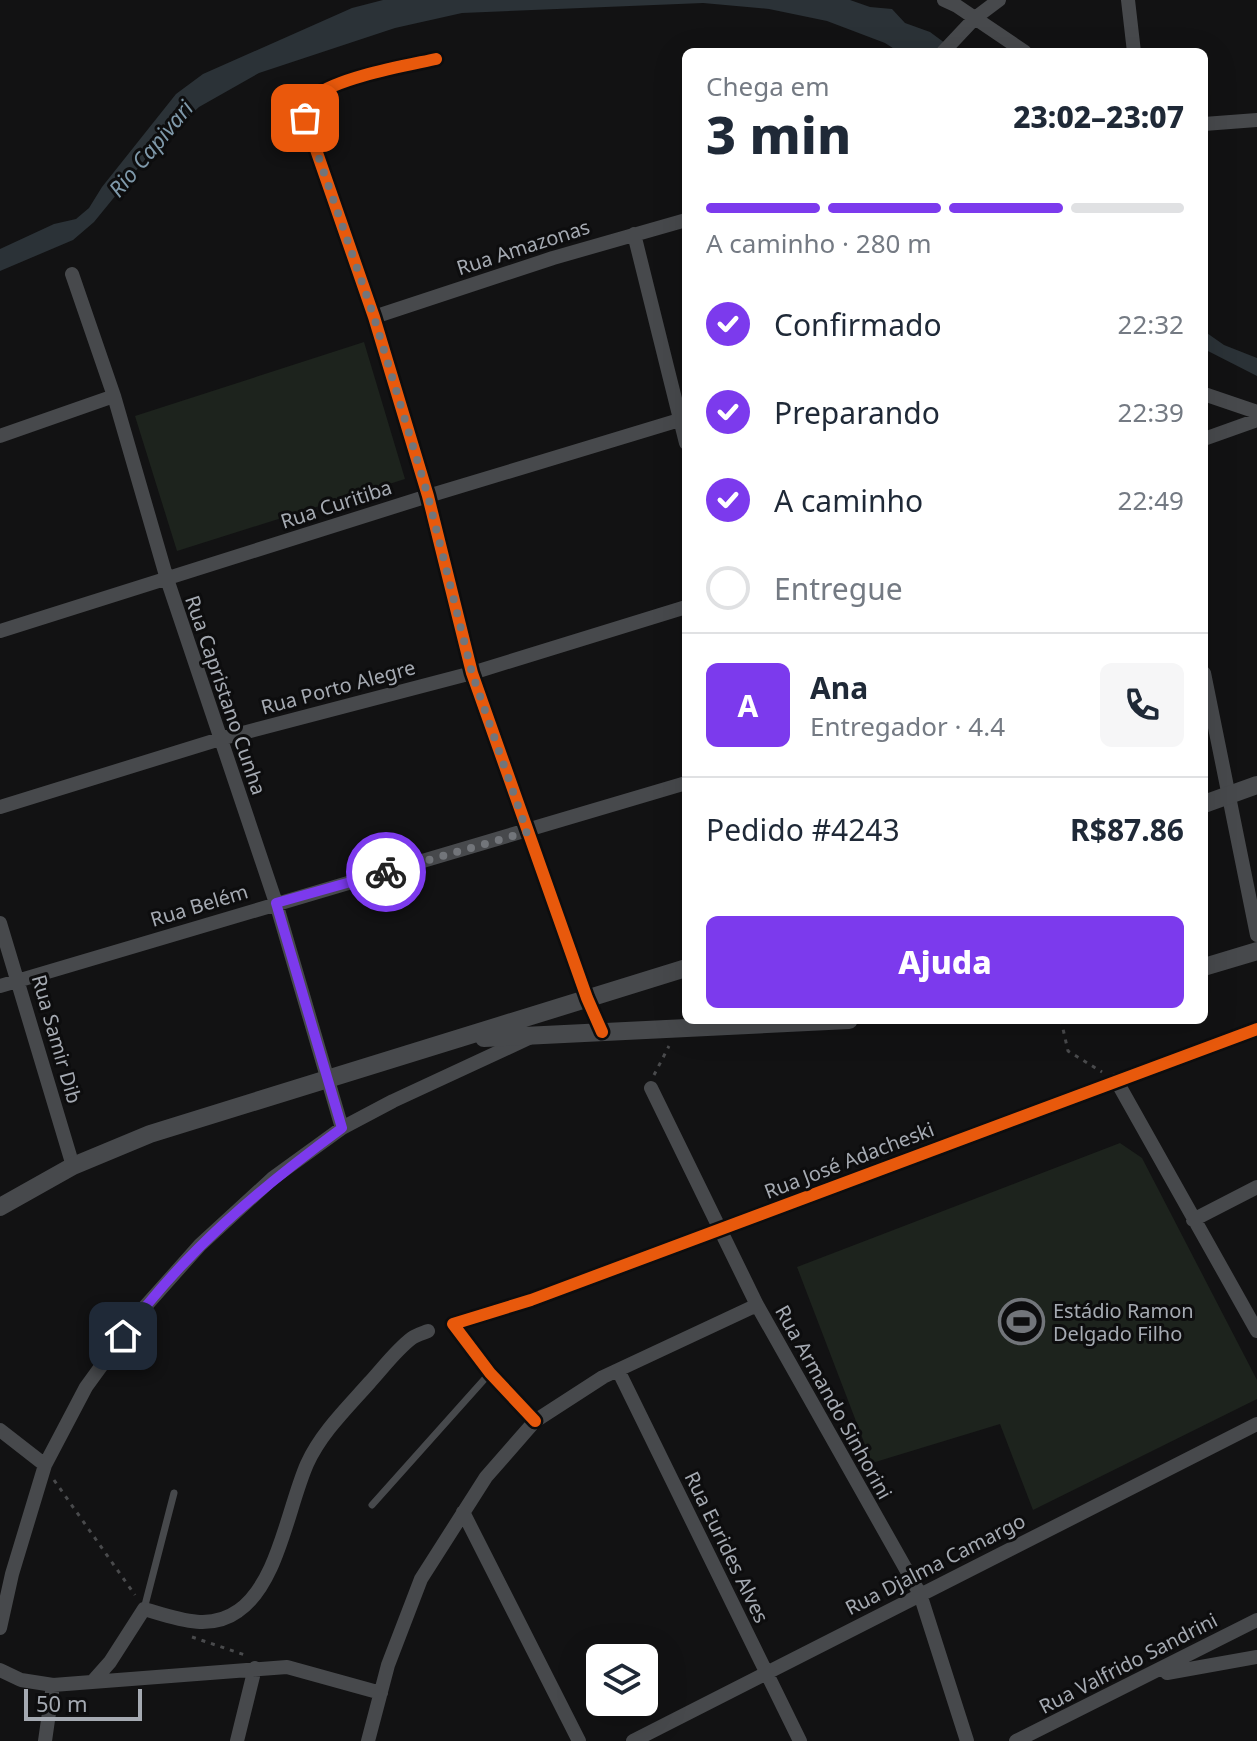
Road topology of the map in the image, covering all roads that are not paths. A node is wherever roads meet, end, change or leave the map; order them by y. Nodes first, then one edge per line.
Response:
1 (944, 0) edge
2 (999, 0) edge
3 (1128, 0) edge
4 (975, 18) junction
5 (947, 48) edge
6 (1019, 48) edge
7 (1134, 48) edge
8 (436, 59) dead end
9 (1257, 120) edge
10 (1208, 124) edge
11 (682, 221) edge
12 (634, 234) junction
13 (72, 274) dead end
14 (374, 317) junction
15 (1208, 395) edge
16 (114, 396) junction
17 (1257, 412) edge
18 (682, 419) edge
19 (1257, 420) edge
20 (0, 436) edge
21 (1208, 438) edge
22 (428, 496) junction
23 (167, 579) junction
24 (682, 608) edge
25 (0, 631) edge
26 (472, 673) junction
27 (1208, 692) edge
28 (220, 739) junction
29 (682, 784) edge
30 (1257, 785) edge
31 (1230, 796) junction
32 (1208, 803) edge
33 (0, 807) edge
34 (527, 832) junction
35 (276, 903) junction
36 (0, 923) edge
37 (1257, 935) edge
38 (1257, 951) edge
39 (1208, 966) edge
40 (682, 969) edge
41 (19, 980) junction
42 (0, 986) edge
43 (587, 998) junction
44 (734, 1024) edge
45 (1257, 1029) edge
46 (602, 1032) junction
47 (535, 1035) junction
48 (456, 1039) junction
49 (329, 1079) junction
50 (1116, 1080) junction
51 (651, 1088) road end
52 (342, 1128) junction
53 (73, 1166) junction
54 (1257, 1187) edge
55 (0, 1207) edge
56 (1193, 1220) junction
57 (718, 1230) junction
58 (757, 1305) junction
59 (428, 1331) dead end
60 (1257, 1331) edge
61 (618, 1370) junction
62 (490, 1373) junction
63 (535, 1421) junction
64 (1257, 1424) edge
65 (0, 1430) edge
66 (45, 1465) junction
67 (174, 1493) dead end
68 (372, 1505) dead end
69 (463, 1512) junction
70 (920, 1594) junction
71 (144, 1609) junction
72 (1257, 1620) edge
73 (0, 1628) edge
74 (1257, 1657) edge
75 (255, 1668) junction
76 (0, 1670) edge
77 (767, 1673) junction
78 (1150, 1676) junction
79 (94, 1680) junction
80 (53, 1685) junction
81 (381, 1693) junction
82 (45, 1741) edge
83 (237, 1741) edge
84 (368, 1741) edge
85 (579, 1741) edge
86 (633, 1741) edge
87 (800, 1741) edge
88 (967, 1741) edge
89 (1016, 1741) edge

1 - 4 street
2 - 4 street
3 - 7 street
4 - 5 street
4 - 6 street
8 - 14 street
9 - 10 street
11 - 12 street, Rua Amazonas
12 - 14 street, Rua Amazonas
12 - 18 street
13 - 16 street, Rua Capristano Cunha
14 - 22 street
15 - 17 street
16 - 20 street
16 - 23 street, Rua Capristano Cunha
18 - 22 street, Rua Curitiba
19 - 21 street
22 - 23 street, Rua Curitiba
22 - 26 street
23 - 25 street, Rua Curitiba
23 - 28 street, Rua Capristano Cunha
24 - 26 street, Rua Porto Alegre
26 - 28 street, Rua Porto Alegre
26 - 34 street
27 - 31 street
28 - 33 street, Rua Porto Alegre
28 - 35 street, Rua Capristano Cunha
29 - 34 street, Rua Belém
30 - 31 street
31 - 32 street
31 - 37 street
34 - 35 street, Rua Belém
34 - 43 street
35 - 41 street, Rua Belém
35 - 49 street, Rua Capristano Cunha
36 - 41 street, Rua Samir Dib
38 - 39 street
40 - 43 street
41 - 42 street, Rua Belém
41 - 53 street, Rua Samir Dib
43 - 46 street
43 - 48 street
44 - 46 street
45 - 50 street, Rua José Adacheski
46 - 47 street
47 - 48 street
47 - 52 street
48 - 49 street
49 - 52 street, Rua Capristano Cunha
49 - 53 street
50 - 56 street
50 - 57 street, Rua José Adacheski
51 - 57 street, Rua Armando Sinhorini
52 - 66 street
53 - 55 street
54 - 56 street
56 - 60 street
57 - 58 street, Rua Armando Sinhorini
57 - 62 street, Rua José Adacheski
58 - 61 street
58 - 70 street, Rua Armando Sinhorini
59 - 71 street
61 - 63 street
61 - 77 street, Rua Eurides Alves
62 - 63 street
62 - 68 lane
63 - 69 street
64 - 70 street, Rua Djalma Camargo
65 - 66 street
66 - 73 street
67 - 71 lane
69 - 81 street
69 - 85 street
70 - 77 street, Rua Djalma Camargo
70 - 88 street, Rua Armando Sinhorini
71 - 79 street
72 - 78 street, Rua Valfrido Sandrini
74 - 78 street
75 - 79 street
75 - 81 street
75 - 83 street
76 - 80 street
77 - 86 street, Rua Djalma Camargo
77 - 87 street, Rua Eurides Alves
78 - 89 street, Rua Valfrido Sandrini
79 - 80 street
80 - 82 street
81 - 84 street

